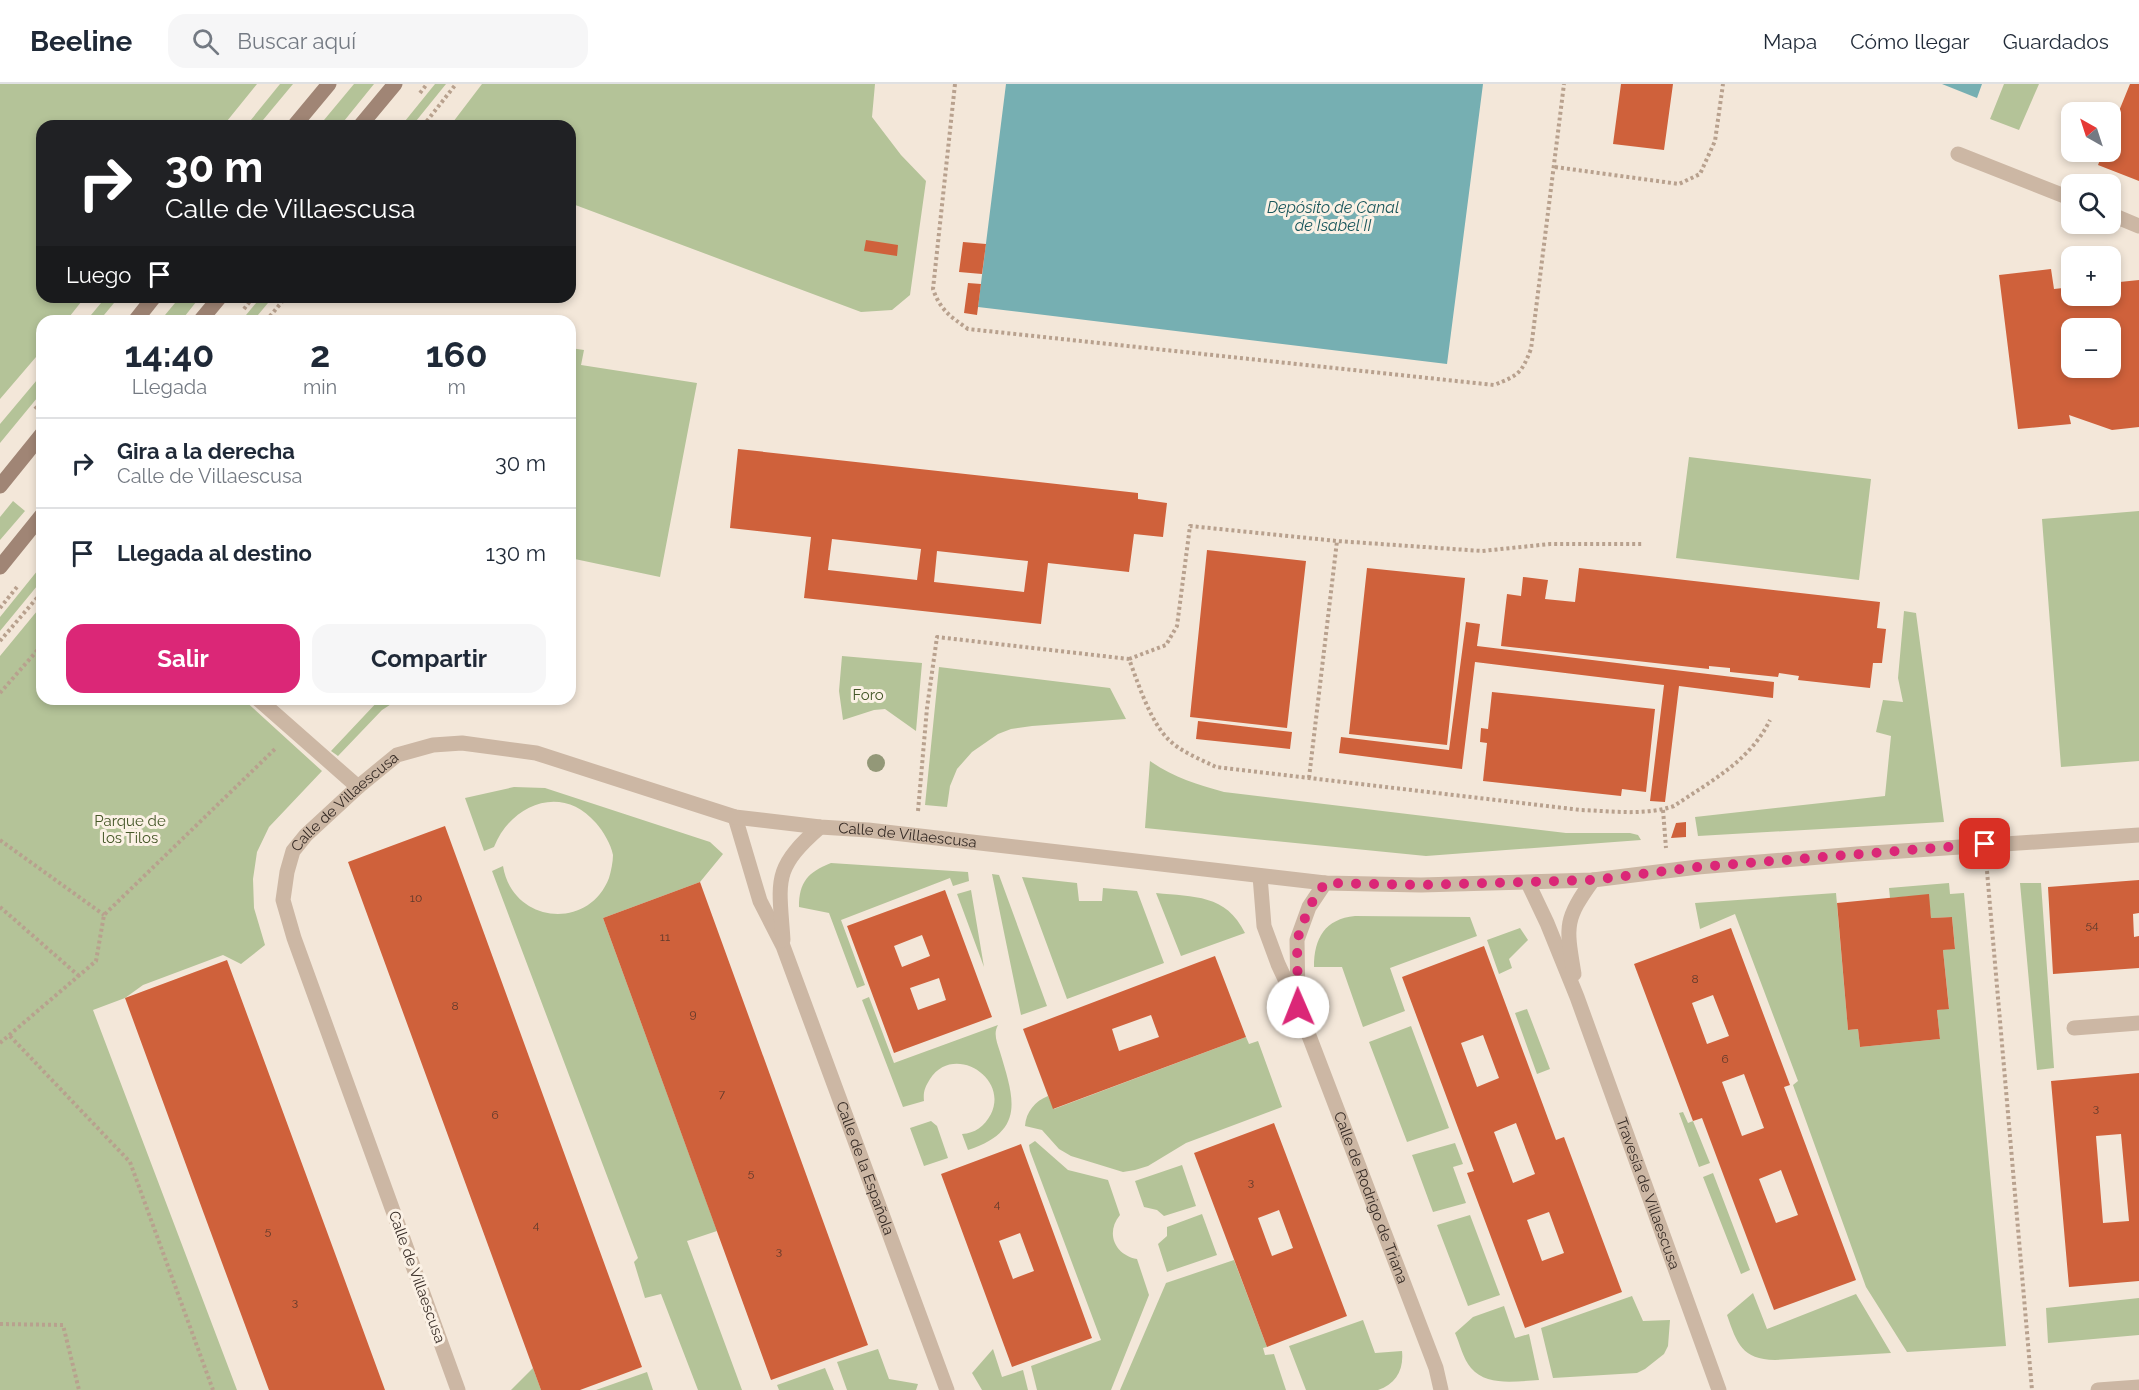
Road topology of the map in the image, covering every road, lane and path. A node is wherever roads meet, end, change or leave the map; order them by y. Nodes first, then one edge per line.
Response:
1 (329, 84) edge
2 (395, 84) edge
3 (456, 84) edge
4 (955, 84) edge
5 (1564, 84) edge
6 (1723, 84) edge
7 (299, 120) edge
8 (365, 120) edge
9 (428, 120) edge
10 (1958, 154) dead end
11 (1555, 167) junction
12 (2061, 195) edge
13 (2121, 219) edge
14 (2139, 226) edge
15 (149, 303) edge
16 (215, 303) edge
17 (281, 303) edge
18 (140, 315) edge
19 (205, 315) edge
20 (271, 315) edge
21 (36, 441) edge
22 (0, 486) edge
23 (36, 522) edge
24 (1337, 541) junction
25 (1643, 544) dead end
26 (0, 567) edge
27 (36, 599) edge
28 (0, 641) edge
29 (36, 652) edge
30 (1129, 659) junction
31 (0, 693) edge
32 (265, 705) edge
33 (1770, 720) dead end
34 (294, 730) junction
35 (1309, 778) junction
36 (358, 787) junction
37 (1663, 810) junction
38 (735, 817) junction
39 (820, 827) junction
40 (2139, 835) edge
41 (916, 836) junction
42 (0, 840) edge
43 (1985, 844) junction
44 (1669, 871) junction
45 (1260, 876) junction
46 (1593, 880) junction
47 (1325, 883) junction
48 (1528, 883) junction
49 (0, 907) edge
50 (104, 915) junction
51 (783, 946) junction
52 (80, 976) junction
53 (1577, 998) junction
54 (1298, 1007) junction
55 (2139, 1023) edge
56 (2074, 1028) dead end
57 (10, 1036) junction
58 (0, 1044) edge
59 (0, 1324) edge
60 (2139, 1387) edge
61 (78, 1390) edge
62 (213, 1390) edge
63 (458, 1390) edge
64 (947, 1390) edge
65 (1441, 1390) edge
66 (1719, 1390) edge
67 (2032, 1390) edge
68 (2098, 1390) edge

1 - 7 main road
2 - 8 main road
3 - 9 path
4 - 11 path
5 - 11 path
6 - 11 path
10 - 12 street
13 - 14 street
15 - 18 main road
16 - 19 main road
17 - 20 path
21 - 22 main road
23 - 26 main road
24 - 25 path
24 - 30 path
24 - 35 path
27 - 28 path
29 - 31 path
30 - 35 path
30 - 41 path
32 - 34 street
33 - 37 path
34 - 36 street
34 - 50 path
35 - 37 path
36 - 38 street, Calle de Villaescusa
36 - 63 street, Calle de Villaescusa
37 - 44 path
38 - 39 street, Calle de Villaescusa
38 - 51 street, Calle de la Española
39 - 41 street, Calle de Villaescusa
39 - 51 street, Calle de la Española
40 - 43 street, Calle de Villaescusa
41 - 45 street, Calle de Villaescusa
42 - 50 path
43 - 44 street, Calle de Villaescusa
43 - 67 path
44 - 46 street, Calle de Villaescusa
45 - 47 street, Calle de Villaescusa
45 - 54 street, Calle de Rodrigo de Triana
46 - 48 street, Calle de Villaescusa
46 - 53 street, Travesía de Villaescusa
47 - 48 street, Calle de Villaescusa
47 - 54 street, Calle de Rodrigo de Triana
48 - 53 street, Travesía de Villaescusa
49 - 52 path
50 - 52 path
51 - 64 street, Calle de la Española
52 - 57 path
53 - 66 street, Travesía de Villaescusa
54 - 65 street, Calle de Rodrigo de Triana
55 - 56 street
57 - 58 path
57 - 62 path
59 - 61 path
60 - 68 street

